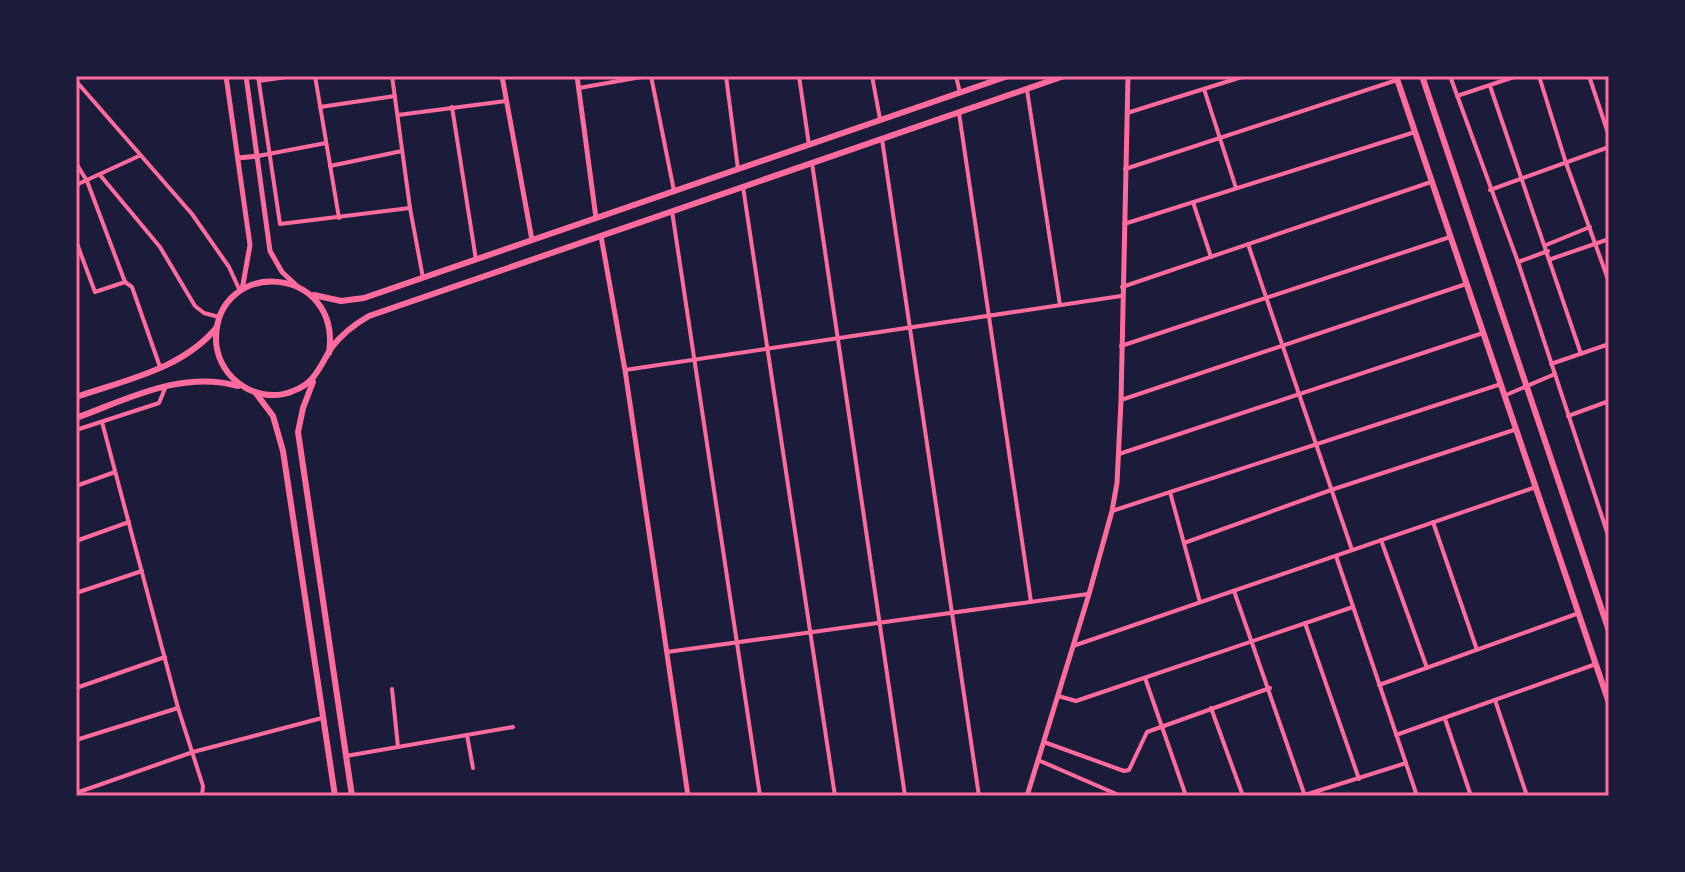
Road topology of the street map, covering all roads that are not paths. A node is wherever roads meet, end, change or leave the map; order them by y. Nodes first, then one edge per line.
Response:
1 (226, 76) edge
2 (246, 76) edge
3 (293, 76) edge
4 (315, 76) edge
5 (392, 76) edge
6 (502, 76) edge
7 (577, 76) edge
8 (649, 76) edge
9 (726, 76) edge
10 (799, 76) edge
11 (872, 76) edge
12 (956, 76) edge
13 (1008, 76) edge
14 (1064, 76) edge
15 (1128, 76) edge
16 (1245, 76) edge
17 (1422, 76) edge
18 (1450, 76) edge
19 (1517, 76) edge
20 (1539, 76) edge
21 (1589, 76) edge
22 (1396, 78) edge
23 (258, 79) edge
24 (76, 81) edge
25 (1490, 86) junction
26 (579, 88) junction
27 (1027, 89) junction
28 (1204, 89) junction
29 (960, 93) junction
30 (395, 96) junction
31 (1457, 96) junction
32 (506, 101) junction
33 (320, 107) junction
34 (452, 107) junction
35 (918, 107) junction
36 (959, 112) junction
37 (1127, 113) junction
38 (398, 115) junction
39 (880, 119) junction
40 (923, 124) junction
41 (1415, 131) junction
42 (1609, 136) edge
43 (1220, 138) junction
44 (882, 139) junction
45 (327, 143) junction
46 (809, 145) junction
47 (1609, 147) edge
48 (402, 151) junction
49 (270, 154) junction
50 (140, 156) junction
51 (258, 156) junction
52 (238, 158) junction
53 (76, 163) edge
54 (812, 163) junction
55 (1566, 163) junction
56 (330, 166) junction
57 (738, 169) junction
58 (1125, 169) junction
59 (100, 175) junction
60 (718, 176) junction
61 (1523, 178) junction
62 (87, 181) junction
63 (700, 182) junction
64 (1433, 182) junction
65 (76, 185) edge
66 (743, 187) junction
67 (1236, 188) junction
68 (1490, 190) junction
69 (674, 191) junction
70 (719, 194) junction
71 (708, 198) junction
72 (1193, 202) junction
73 (410, 208) junction
74 (672, 211) junction
75 (339, 218) junction
76 (596, 218) junction
77 (1124, 224) junction
78 (1590, 227) junction
79 (601, 235) junction
80 (1452, 237) junction
81 (1609, 239) edge
82 (532, 240) junction
83 (76, 241) edge
84 (1596, 243) junction
85 (1248, 244) junction
86 (1546, 245) junction
87 (1548, 251) junction
88 (1211, 257) junction
89 (1551, 259) junction
90 (476, 260) junction
91 (1518, 262) junction
92 (423, 278) junction
93 (125, 282) junction
94 (1609, 282) edge
95 (1468, 284) junction
96 (297, 286) junction
97 (1122, 287) junction
98 (241, 291) junction
99 (311, 294) junction
100 (1121, 296) junction
101 (1266, 298) junction
102 (1060, 305) junction
103 (989, 316) junction
104 (220, 317) junction
105 (217, 327) junction
106 (910, 327) junction
107 (1483, 333) junction
108 (837, 338) junction
109 (1609, 344) edge
110 (1282, 345) junction
111 (1121, 346) junction
112 (767, 349) junction
113 (329, 353) junction
114 (1581, 354) junction
115 (694, 360) junction
116 (1551, 364) junction
117 (160, 367) junction
118 (625, 370) junction
119 (318, 374) junction
120 (1555, 374) junction
121 (1502, 384) junction
122 (167, 386) junction
123 (1526, 387) junction
124 (244, 388) junction
125 (255, 392) junction
126 (1299, 394) junction
127 (1506, 395) junction
128 (76, 397) edge
129 (1121, 401) junction
130 (1609, 401) edge
131 (1568, 416) junction
132 (76, 418) edge
133 (102, 422) junction
134 (1517, 429) junction
135 (76, 430) edge
136 (1316, 444) junction
137 (1119, 454) junction
138 (115, 472) junction
139 (76, 486) edge
140 (1536, 487) junction
141 (1331, 490) junction
142 (1170, 492) junction
143 (1112, 511) junction
144 (129, 522) junction
145 (1433, 522) junction
146 (1607, 527) edge
147 (1609, 538) edge
148 (1381, 540) junction
149 (76, 541) edge
150 (1184, 543) junction
151 (1352, 550) junction
152 (1336, 556) junction
153 (143, 571) junction
154 (1234, 591) junction
155 (76, 593) edge
156 (1089, 594) junction
157 (1031, 602) junction
158 (1200, 603) junction
159 (1353, 607) junction
160 (952, 613) junction
161 (1579, 613) junction
162 (879, 623) junction
163 (1305, 623) junction
164 (1609, 631) edge
165 (810, 632) junction
166 (1253, 641) junction
167 (737, 642) junction
168 (1073, 646) junction
169 (1477, 650) junction
170 (667, 652) junction
171 (165, 657) junction
172 (1596, 664) junction
173 (1427, 668) junction
174 (333, 669) junction
175 (316, 671) junction
176 (1145, 678) junction
177 (1379, 685) junction
178 (76, 688) edge
179 (1270, 688) junction
180 (392, 689) dead end
181 (1058, 696) junction
182 (1495, 700) junction
183 (1609, 703) edge
184 (178, 708) junction
185 (1211, 708) junction
186 (323, 717) junction
187 (1445, 718) junction
188 (1162, 725) junction
189 (513, 727) dead end
190 (467, 735) junction
191 (1396, 735) junction
192 (76, 740) edge
193 (1044, 742) junction
194 (398, 747) junction
195 (193, 752) junction
196 (346, 756) junction
197 (1038, 760) junction
198 (1406, 763) junction
199 (473, 768) dead end
200 (1359, 779) junction
201 (76, 793) edge
202 (1184, 795) edge
203 (202, 796) edge
204 (335, 796) edge
205 (352, 796) edge
206 (688, 796) edge
207 (760, 796) edge
208 (835, 796) edge
209 (905, 796) edge
210 (979, 796) edge
211 (1027, 796) edge
212 (1121, 796) edge
213 (1243, 796) edge
214 (1305, 796) edge
215 (1417, 796) edge
216 (1471, 796) edge
217 (1527, 796) edge

1 - 52 street
2 - 51 street
3 - 23 street
4 - 33 street
5 - 30 street
6 - 32 street
7 - 26 street
8 - 26 street
8 - 69 street
9 - 57 street
10 - 46 street
11 - 39 street
12 - 29 street
13 - 29 main road
14 - 27 main road
15 - 37 street
16 - 28 street
17 - 123 main road
18 - 31 street
19 - 25 street
20 - 55 street
21 - 42 street
22 - 41 main road
22 - 43 street
23 - 49 street
24 - 50 street
25 - 31 street
25 - 61 street
26 - 76 street
27 - 36 main road
27 - 102 street
28 - 37 street
28 - 43 street
29 - 35 main road
30 - 33 street
30 - 38 street
31 - 68 street
32 - 34 street
32 - 82 street
33 - 45 street
34 - 38 street
34 - 90 street
35 - 39 main road
35 - 40 main road
36 - 40 main road
36 - 103 street
37 - 58 street
38 - 48 street
39 - 46 main road
40 - 44 main road
41 - 64 main road
41 - 67 street
43 - 58 street
43 - 67 street
44 - 54 main road
44 - 106 street
45 - 49 street
45 - 56 street
46 - 57 main road
47 - 55 street
48 - 56 street
48 - 73 street
49 - 51 street
49 - 75 street
50 - 59 street
50 - 98 street
51 - 52 street
51 - 96 street
52 - 98 street
53 - 62 street
54 - 66 main road
54 - 108 street
55 - 61 street
55 - 78 street
56 - 75 street
57 - 60 main road
58 - 77 street
59 - 62 street
59 - 104 street
60 - 63 main road
60 - 70 main road
61 - 68 street
61 - 86 street
62 - 65 street
62 - 93 street
63 - 69 main road
63 - 71 main road
64 - 80 main road
64 - 85 street
66 - 70 main road
66 - 112 street
67 - 72 street
68 - 91 street
69 - 76 main road
70 - 71 main road
71 - 74 main road
72 - 77 street
72 - 88 street
73 - 75 street
73 - 92 street
74 - 79 main road
74 - 115 street
76 - 82 main road
77 - 97 street
78 - 84 street
78 - 86 street
79 - 113 main road
79 - 118 street
80 - 95 main road
80 - 101 street
81 - 84 street
82 - 90 main road
83 - 93 street
84 - 89 street
84 - 94 street
85 - 88 street
85 - 101 street
86 - 87 street
87 - 89 street
87 - 91 street
88 - 97 street
89 - 114 street
90 - 92 main road
91 - 116 street
92 - 99 main road
93 - 117 street
95 - 107 main road
95 - 110 street
96 - 98 main road
96 - 99 main road
97 - 100 street
98 - 104 main road
99 - 113 main road
100 - 102 street
100 - 111 street
101 - 110 street
101 - 111 street
102 - 103 street
103 - 106 street
103 - 157 street
104 - 105 main road
105 - 117 main road
105 - 124 main road
106 - 108 street
106 - 160 street
107 - 121 main road
107 - 126 street
108 - 112 street
108 - 162 street
109 - 114 street
110 - 126 street
110 - 129 street
111 - 129 street
112 - 115 street
112 - 165 street
113 - 119 main road
114 - 116 street
115 - 118 street
115 - 167 street
116 - 120 street
117 - 128 main road
118 - 170 street
119 - 125 main road
119 - 174 main road
120 - 123 street
120 - 131 street
121 - 127 main road
121 - 136 street
122 - 124 main road
122 - 132 main road
122 - 133 street
123 - 127 street
123 - 164 main road
124 - 125 main road
125 - 175 main road
126 - 136 street
126 - 137 street
127 - 134 main road
129 - 137 street
130 - 131 street
131 - 146 street
133 - 135 street
133 - 138 street
134 - 140 main road
134 - 141 street
136 - 141 street
136 - 142 street
137 - 143 street
138 - 139 street
138 - 144 street
140 - 145 street
140 - 161 main road
141 - 150 street
141 - 151 street
142 - 143 street
142 - 150 street
143 - 156 street
144 - 149 street
144 - 153 street
145 - 148 street
145 - 169 street
146 - 147 street
148 - 151 street
148 - 173 street
150 - 158 street
151 - 152 street
152 - 154 street
152 - 159 street
153 - 155 street
153 - 171 street
154 - 158 street
154 - 166 street
156 - 157 street
156 - 168 street
157 - 160 street
158 - 168 street
159 - 163 street
159 - 177 street
160 - 162 street
160 - 210 street
161 - 169 street
161 - 172 main road
162 - 165 street
162 - 209 street
163 - 166 street
163 - 200 street
165 - 167 street
165 - 208 street
166 - 176 street
166 - 179 street
167 - 170 street
167 - 207 street
168 - 181 street
169 - 173 street
170 - 206 street
171 - 178 street
171 - 184 street
172 - 182 street
172 - 183 main road
173 - 177 street
174 - 175 main road
174 - 196 main road
175 - 186 main road
176 - 181 street
176 - 188 street
177 - 191 street
179 - 185 street
179 - 214 street
180 - 194 street
181 - 193 street
182 - 187 street
182 - 217 street
184 - 192 street
184 - 195 street
185 - 188 street
185 - 213 street
186 - 195 street
186 - 204 main road
187 - 191 street
187 - 216 street
188 - 193 street
188 - 202 street
189 - 190 street
190 - 194 street
190 - 199 street
191 - 198 street
193 - 197 street
194 - 196 street
195 - 201 street
195 - 203 street
196 - 205 main road
197 - 211 street
197 - 212 street
198 - 200 street
198 - 215 street
200 - 214 street

